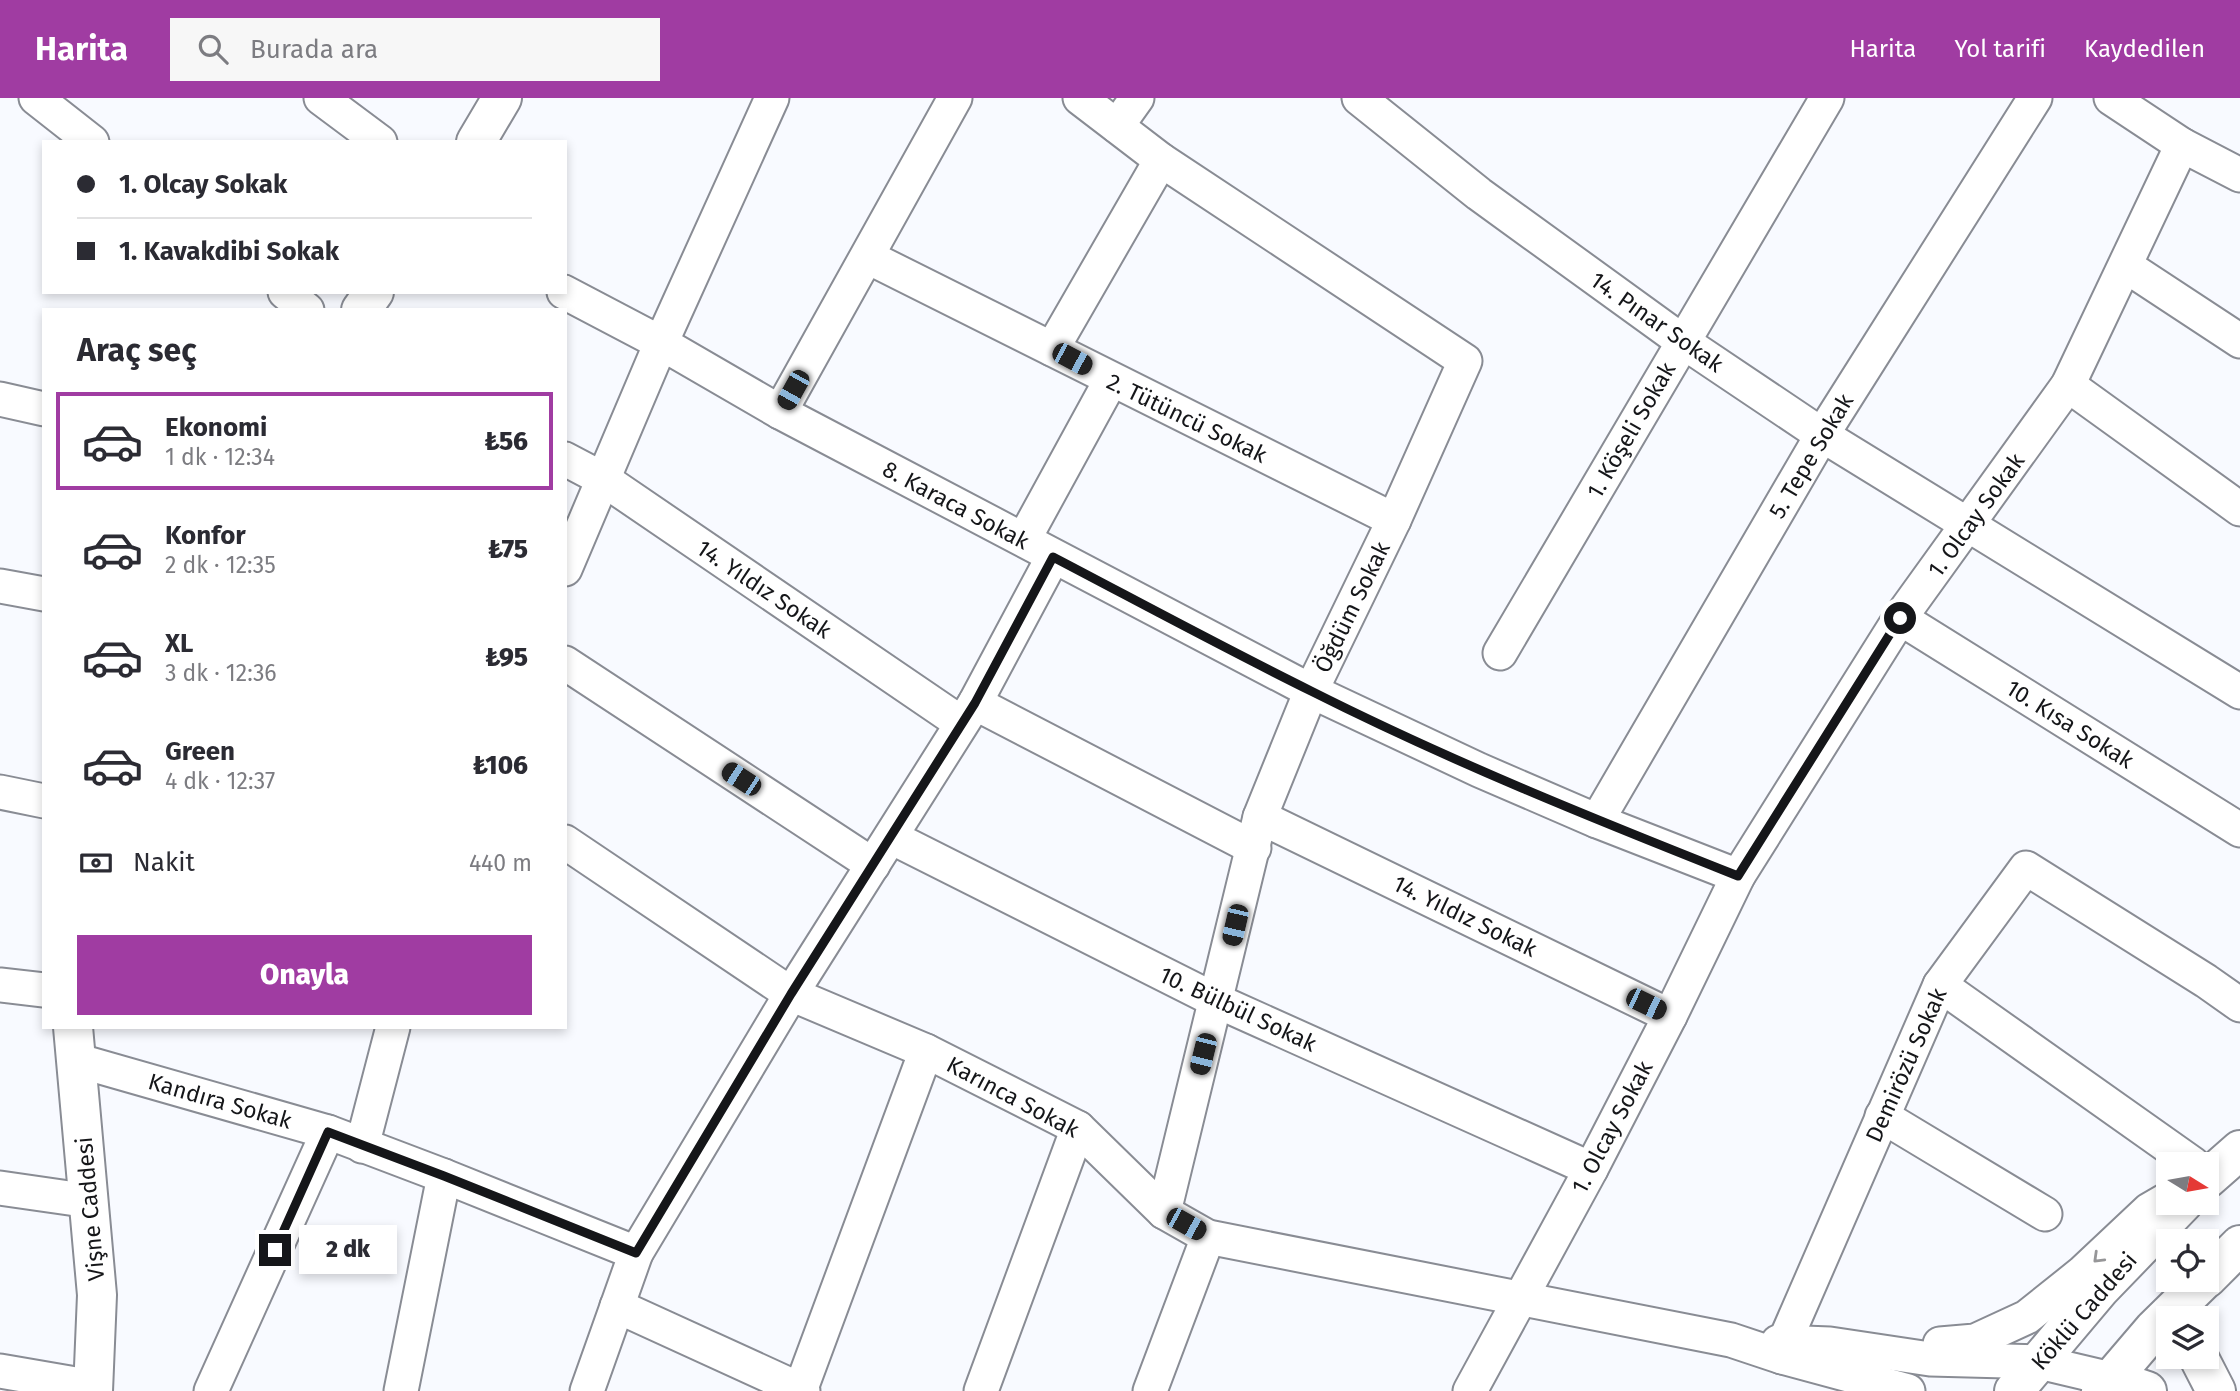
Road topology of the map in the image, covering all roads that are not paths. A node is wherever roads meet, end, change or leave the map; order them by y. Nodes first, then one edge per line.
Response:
1 (36, 98) edge
2 (321, 98) edge
3 (502, 98) edge
4 (772, 98) edge
5 (955, 98) edge
6 (1080, 98) edge
7 (1137, 98) edge
8 (1359, 98) edge
9 (2035, 98) edge
10 (2111, 98) edge
11 (1818, 101) edge
12 (1117, 126) junction
13 (89, 140) edge
14 (377, 140) edge
15 (477, 140) edge
16 (2182, 145) junction
17 (1161, 160) junction
18 (2240, 175) edge
19 (868, 257) junction
20 (2126, 266) junction
21 (287, 294) edge
22 (567, 294) edge
23 (305, 308) edge
24 (1682, 341) junction
25 (2240, 341) edge
26 (661, 343) junction
27 (1052, 349) junction
28 (1111, 380) junction
29 (2068, 385) junction
30 (0, 400) edge
31 (42, 409) edge
32 (780, 412) junction
33 (1822, 435) junction
34 (567, 460) edge
35 (603, 480) junction
36 (2240, 509) edge
37 (1394, 520) junction
38 (1968, 526) junction
39 (1024, 539) junction
40 (1053, 557) junction
41 (567, 564) edge
42 (0, 586) edge
43 (42, 594) edge
44 (1900, 618) junction
45 (1500, 653) dead end
46 (567, 664) edge
47 (1311, 691) junction
48 (2240, 692) edge
49 (968, 713) junction
50 (0, 792) edge
51 (42, 801) edge
52 (1597, 821) junction
53 (2240, 830) edge
54 (1257, 832) junction
55 (891, 837) junction
56 (567, 843) edge
57 (873, 865) junction
58 (1738, 876) junction
59 (0, 985) edge
60 (1940, 985) junction
61 (42, 990) edge
62 (791, 994) junction
63 (1217, 1001) junction
64 (2240, 1005) edge
65 (1670, 1016) junction
66 (392, 1029) edge
67 (75, 1043) edge
68 (926, 1051) junction
69 (1882, 1116) junction
70 (1078, 1128) junction
71 (328, 1132) junction
72 (362, 1146) junction
73 (2240, 1150) edge
74 (2165, 1152) edge
75 (2219, 1166) edge
76 (1591, 1169) junction
77 (444, 1176) junction
78 (0, 1188) edge
79 (90, 1202) junction
80 (2156, 1206) edge
81 (1164, 1212) junction
82 (2045, 1214) dead end
83 (2168, 1215) edge
84 (1208, 1237) junction
85 (2240, 1245) edge
86 (636, 1253) junction
87 (2219, 1269) edge
88 (2199, 1292) edge
89 (1519, 1298) junction
90 (617, 1306) junction
91 (1783, 1350) junction
92 (1877, 1351) junction
93 (2039, 1362) junction
94 (2205, 1369) edge
95 (0, 1371) edge
96 (2106, 1385) edge
97 (93, 1389) edge
98 (211, 1391) edge
99 (401, 1391) edge
100 (587, 1391) edge
101 (801, 1391) edge
102 (981, 1391) edge
103 (1150, 1391) edge
104 (1470, 1391) edge
105 (1849, 1391) edge
106 (1908, 1391) edge
107 (2014, 1391) edge
108 (2147, 1391) edge
109 (2216, 1391) edge

1 - 13 street
2 - 14 street
3 - 15 main road
4 - 26 street
5 - 19 street
6 - 12 street, Öğdüm Sokak
7 - 12 street
8 - 24 street, 14. Pınar Sokak
9 - 33 street, 5. Tepe Sokak
10 - 16 street
11 - 24 street, 1. Köşeli Sokak
12 - 17 street, Öğdüm Sokak
16 - 18 street
16 - 20 street, 1. Olcay Sokak
17 - 27 street
17 - 37 street, Öğdüm Sokak
19 - 27 street, 2. Tütüncü Sokak
19 - 32 street
20 - 25 street
20 - 29 street, 1. Olcay Sokak
21 - 23 street
22 - 26 street, 8. Karaca Sokak
24 - 33 street, 14. Pınar Sokak
24 - 45 street, 1. Köşeli Sokak
26 - 32 street, 8. Karaca Sokak
26 - 35 street
27 - 28 street, 2. Tütüncü Sokak
28 - 37 street, 2. Tütüncü Sokak
28 - 39 street
29 - 36 street
29 - 38 street, 1. Olcay Sokak
30 - 31 street
32 - 39 street, 8. Karaca Sokak
33 - 38 street, 14. Pınar Sokak
33 - 52 street, 5. Tepe Sokak
34 - 35 street, 14. Yıldız Sokak
35 - 41 street
35 - 49 street, 14. Yıldız Sokak
37 - 47 street, Öğdüm Sokak
38 - 44 street, 1. Olcay Sokak
38 - 48 street, 14. Pınar Sokak
39 - 40 street, 8. Karaca Sokak
40 - 47 street, 8. Karaca Sokak
40 - 49 street
42 - 43 street
44 - 53 street, 10. Kısa Sokak
44 - 58 street, 1. Olcay Sokak
46 - 57 street
47 - 52 street, 8. Karaca Sokak
47 - 54 street, Öğdüm Sokak
49 - 54 street, 14. Yıldız Sokak
49 - 55 street
50 - 51 street
52 - 58 street, 8. Karaca Sokak
54 - 63 street, Öğdüm Sokak
54 - 65 street, 14. Yıldız Sokak
55 - 57 street
55 - 63 street, 10. Bülbül Sokak
56 - 62 street, Karınca Sokak
57 - 62 street
58 - 65 street, 1. Olcay Sokak
59 - 61 street
60 - 64 street, Demirözü Sokak
60 - 69 street, Demirözü Sokak
60 - 74 street
62 - 68 street, Karınca Sokak
62 - 86 street
63 - 76 street, 10. Bülbül Sokak
63 - 81 street, Öğdüm Sokak
65 - 76 street, 1. Olcay Sokak
66 - 72 street
67 - 71 street, Kandıra Sokak
67 - 79 main road, Vişne Caddesi
68 - 70 street, Karınca Sokak
68 - 101 street
69 - 82 street
69 - 91 street, Demirözü Sokak
70 - 81 street, Karınca Sokak
70 - 102 street
71 - 72 street, Kandıra Sokak
71 - 98 street
72 - 77 street, Kandıra Sokak
73 - 75 main road, Köklü Caddesi
76 - 89 street, 1. Olcay Sokak
77 - 86 street, Kandıra Sokak
77 - 99 street
78 - 79 street
79 - 97 main road, Vişne Caddesi
80 -> 92 street
81 - 84 street, Karınca Sokak
83 - 93 main road, Köklü Caddesi
84 - 89 street, Karınca Sokak
84 - 103 street
85 - 87 main road
86 - 90 street
88 - 96 main road
89 - 91 street, Karınca Sokak
89 - 104 street, 1. Olcay Sokak
90 - 100 street
90 - 101 street
91 - 92 street
91 - 105 street
91 - 106 street
92 - 93 street
93 - 96 street
93 - 107 main road, Köklü Caddesi
94 - 109 main road
95 - 97 street
96 - 108 main road

